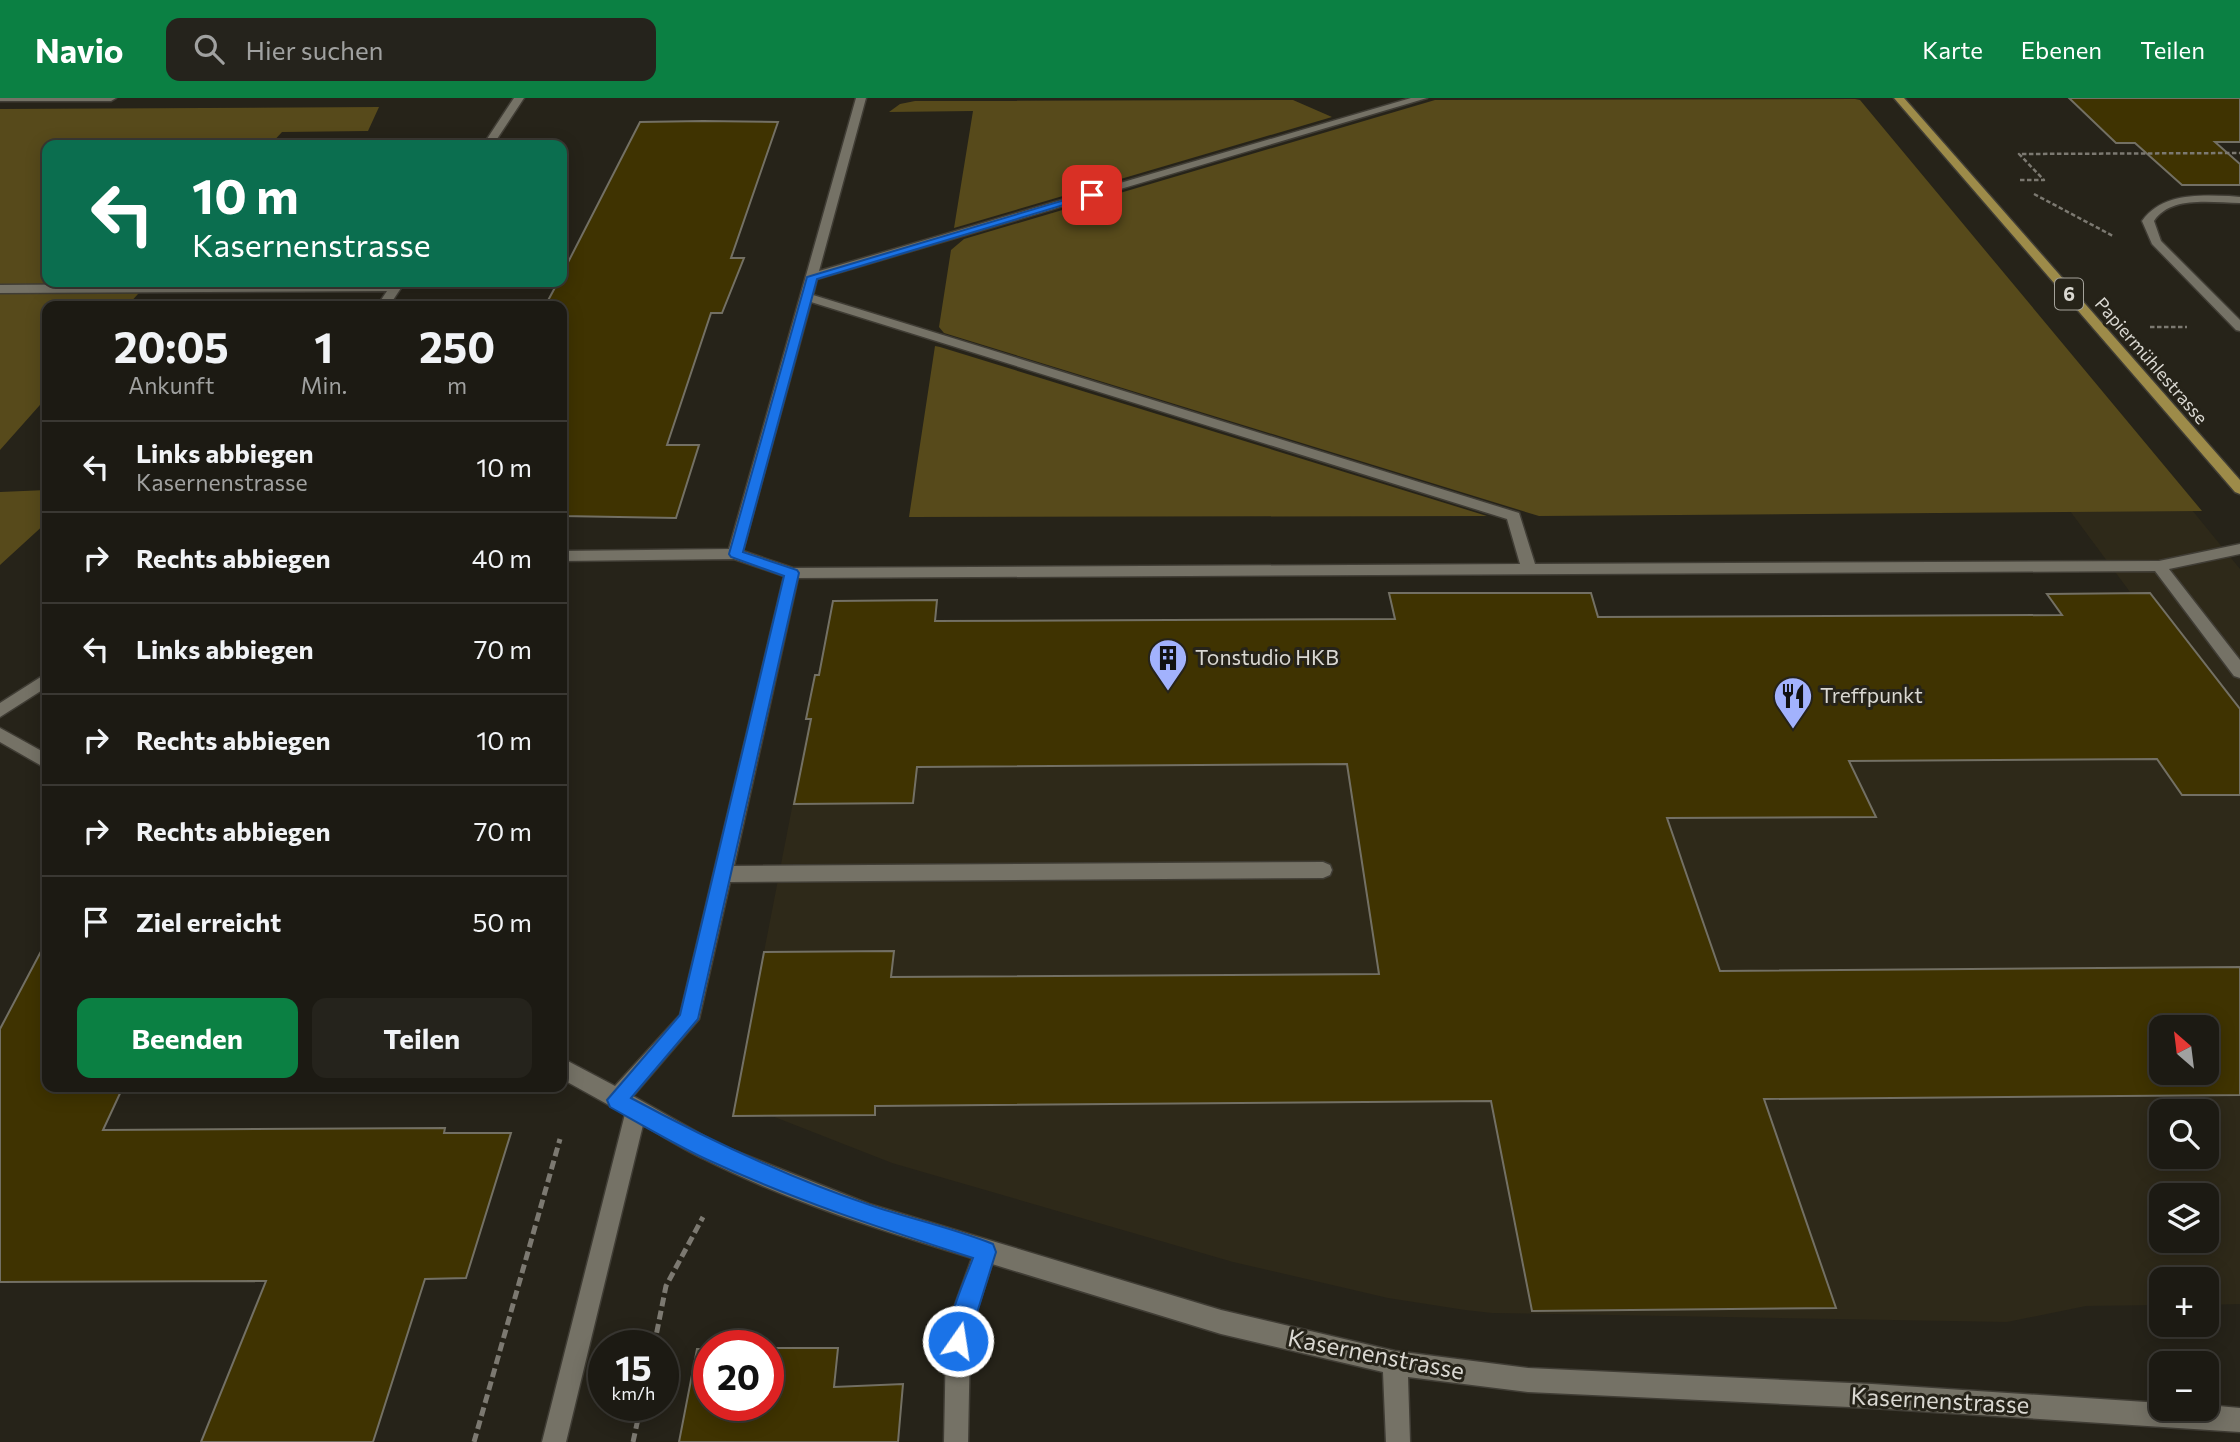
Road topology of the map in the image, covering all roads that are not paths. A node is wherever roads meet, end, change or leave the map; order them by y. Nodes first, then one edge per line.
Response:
1 (0, 98) edge
2 (111, 98) edge
3 (519, 98) edge
4 (861, 98) edge
5 (1422, 98) edge
6 (1899, 98) edge
7 (491, 140) edge
8 (2240, 200) edge
9 (812, 277) junction
10 (198, 287) edge
11 (0, 289) edge
12 (807, 297) junction
13 (2240, 327) edge
14 (2240, 489) edge
15 (2240, 549) edge
16 (736, 554) junction
17 (567, 556) edge
18 (2159, 566) junction
19 (1529, 569) junction
20 (792, 573) junction
21 (2240, 672) edge
22 (42, 682) edge
23 (0, 710) edge
24 (0, 734) edge
25 (42, 759) edge
26 (1323, 870) dead end
27 (722, 874) junction
28 (567, 1071) edge
29 (626, 1106) junction
30 (985, 1252) junction
31 (1395, 1363) junction
32 (2240, 1420) edge
33 (554, 1442) edge
34 (956, 1442) edge
35 (1398, 1442) edge

1 - 2 street
3 - 7 street
4 - 9 street
5 - 9 street
6 - 14 main road, Papiermühlestrasse / 6
8 - 13 street
9 - 12 street
10 - 11 street
12 - 16 street
12 - 19 street
15 - 18 street
16 - 17 street
16 - 20 street
18 - 19 street
18 - 21 street
19 - 20 street
20 - 27 street
22 - 23 street
24 - 25 street
26 - 27 street
27 - 29 street
28 - 29 street, Kasernenstrasse
29 - 30 street, Kasernenstrasse
29 - 33 street
30 - 31 street, Kasernenstrasse
30 - 34 street
31 - 32 street, Kasernenstrasse
31 - 35 street

